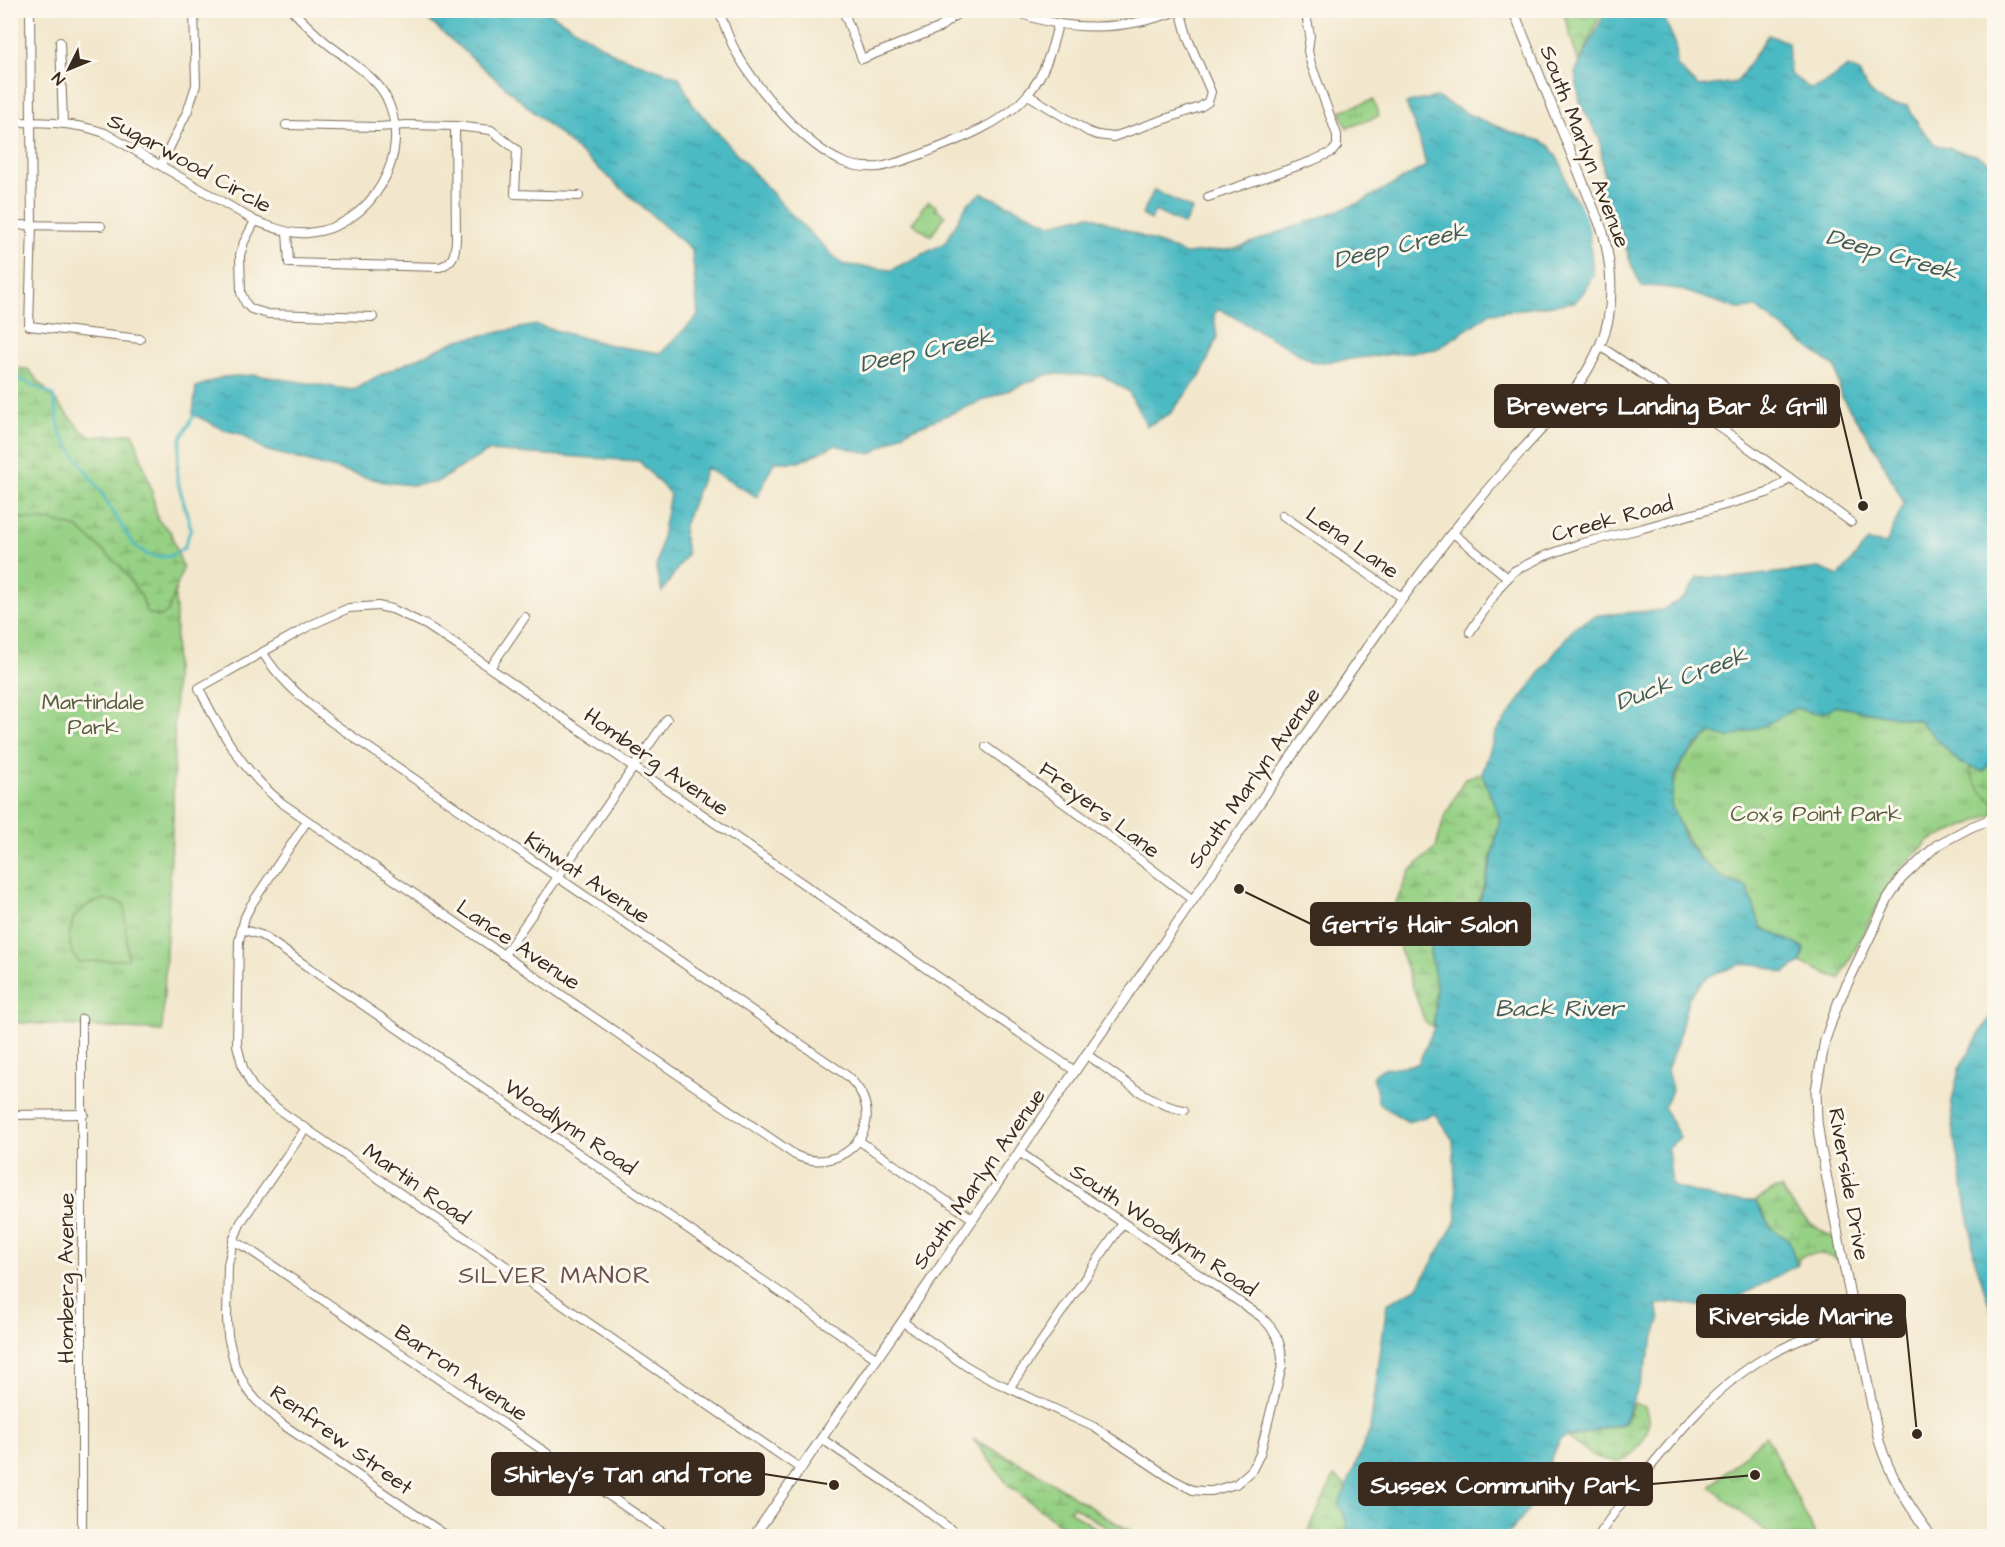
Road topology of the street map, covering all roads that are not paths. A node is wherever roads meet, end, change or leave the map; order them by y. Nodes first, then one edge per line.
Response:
1 (30, 10) edge
2 (194, 10) edge
3 (292, 10) edge
4 (719, 10) edge
5 (843, 10) edge
6 (962, 10) edge
7 (1012, 10) edge
8 (1180, 10) edge
9 (1305, 10) edge
10 (1513, 10) edge
11 (1058, 24) junction
12 (60, 42) dead end
13 (1028, 95) junction
14 (10, 122) edge
15 (31, 122) junction
16 (63, 123) junction
17 (286, 125) dead end
18 (394, 126) junction
19 (455, 126) junction
20 (161, 165) junction
21 (579, 196) dead end
22 (1208, 197) dead end
23 (255, 221) junction
24 (10, 225) edge
25 (32, 226) junction
26 (101, 226) dead end
27 (287, 232) junction
28 (374, 316) dead end
29 (140, 339) dead end
30 (1600, 346) junction
31 (1789, 477) junction
32 (1282, 515) dead end
33 (1851, 522) dead end
34 (1453, 533) junction
35 (1508, 578) junction
36 (1403, 598) junction
37 (525, 617) dead end
38 (1470, 632) dead end
39 (263, 653) junction
40 (490, 668) junction
41 (199, 688) joint
42 (667, 719) dead end
43 (986, 747) dead end
44 (634, 767) junction
45 (1995, 818) edge
46 (307, 821) junction
47 (557, 878) junction
48 (1193, 900) junction
49 (242, 929) junction
50 (504, 955) junction
51 (82, 1019) dead end
52 (1086, 1054) junction
53 (1075, 1071) junction
54 (1184, 1110) dead end
55 (84, 1114) junction
56 (10, 1115) edge
57 (306, 1128) junction
58 (858, 1140) junction
59 (1019, 1152) junction
60 (973, 1219) junction
61 (1123, 1223) junction
62 (233, 1241) junction
63 (1854, 1320) junction
64 (903, 1322) junction
65 (877, 1359) junction
66 (1010, 1387) junction
67 (822, 1438) junction
68 (801, 1469) junction
69 (82, 1536) edge
70 (447, 1536) edge
71 (668, 1536) edge
72 (754, 1536) edge
73 (959, 1536) edge
74 (1599, 1536) edge
75 (1931, 1536) edge

1 - 15 street
2 - 20 street
3 - 18 street, Sugarwood Circle
4 - 13 street
5 - 6 street
7 - 11 street
8 - 11 street
8 - 13 street
9 - 22 street
10 - 30 street, South Marlyn Avenue
11 - 13 street
12 - 16 street
14 - 15 street, Sugarwood Circle
15 - 16 street, Sugarwood Circle
15 - 25 street
16 - 20 street, Sugarwood Circle
17 - 18 street
18 - 19 street
18 - 27 street, Sugarwood Circle
19 - 21 street
19 - 27 street
20 - 23 street, Sugarwood Circle
23 - 27 street, Sugarwood Circle
23 - 28 street
24 - 25 street
25 - 26 street
25 - 29 street
30 - 31 street
30 - 34 street, South Marlyn Avenue
31 - 33 street
31 - 35 street, Creek Road
32 - 36 street, Lena Lane
34 - 35 street
34 - 36 street, South Marlyn Avenue
35 - 38 street, Creek Road
36 - 48 street, South Marlyn Avenue
37 - 40 street
39 - 40 street, Homberg Avenue
39 - 41 street, Homberg Avenue
39 - 47 street, Kinwat Avenue
40 - 44 street, Homberg Avenue
41 - 46 street, Lance Avenue
42 - 44 street
43 - 48 street, Freyers Lane
44 - 47 street
44 - 53 street, Homberg Avenue
45 - 63 street, Riverside Drive
46 - 49 street, Martin Road
46 - 50 street, Lance Avenue
47 - 50 street
47 - 58 street, Kinwat Avenue
48 - 52 street, South Marlyn Avenue
49 - 57 street, Martin Road
49 - 65 street, Woodlynn Road
50 - 58 street, Lance Avenue
51 - 55 street, Homberg Avenue
52 - 53 street, South Marlyn Avenue
52 - 54 street
53 - 59 street, South Marlyn Avenue
55 - 56 street
55 - 69 street, Homberg Avenue
57 - 62 street, Renfrew Street
57 - 68 street, Martin Road
58 - 60 street
59 - 60 street, South Marlyn Avenue
59 - 61 street, South Woodlynn Road
60 - 64 street, South Marlyn Avenue
61 - 66 street
61 - 66 street, South Woodlynn Road
62 - 70 street, Renfrew Street
62 - 71 street, Barron Avenue
63 - 74 street
63 - 75 street, Riverside Drive
64 - 65 street, South Marlyn Avenue
64 - 66 street
65 - 67 street, South Marlyn Avenue
67 - 68 street, South Marlyn Avenue
67 - 73 street
68 - 72 street, South Marlyn Avenue

